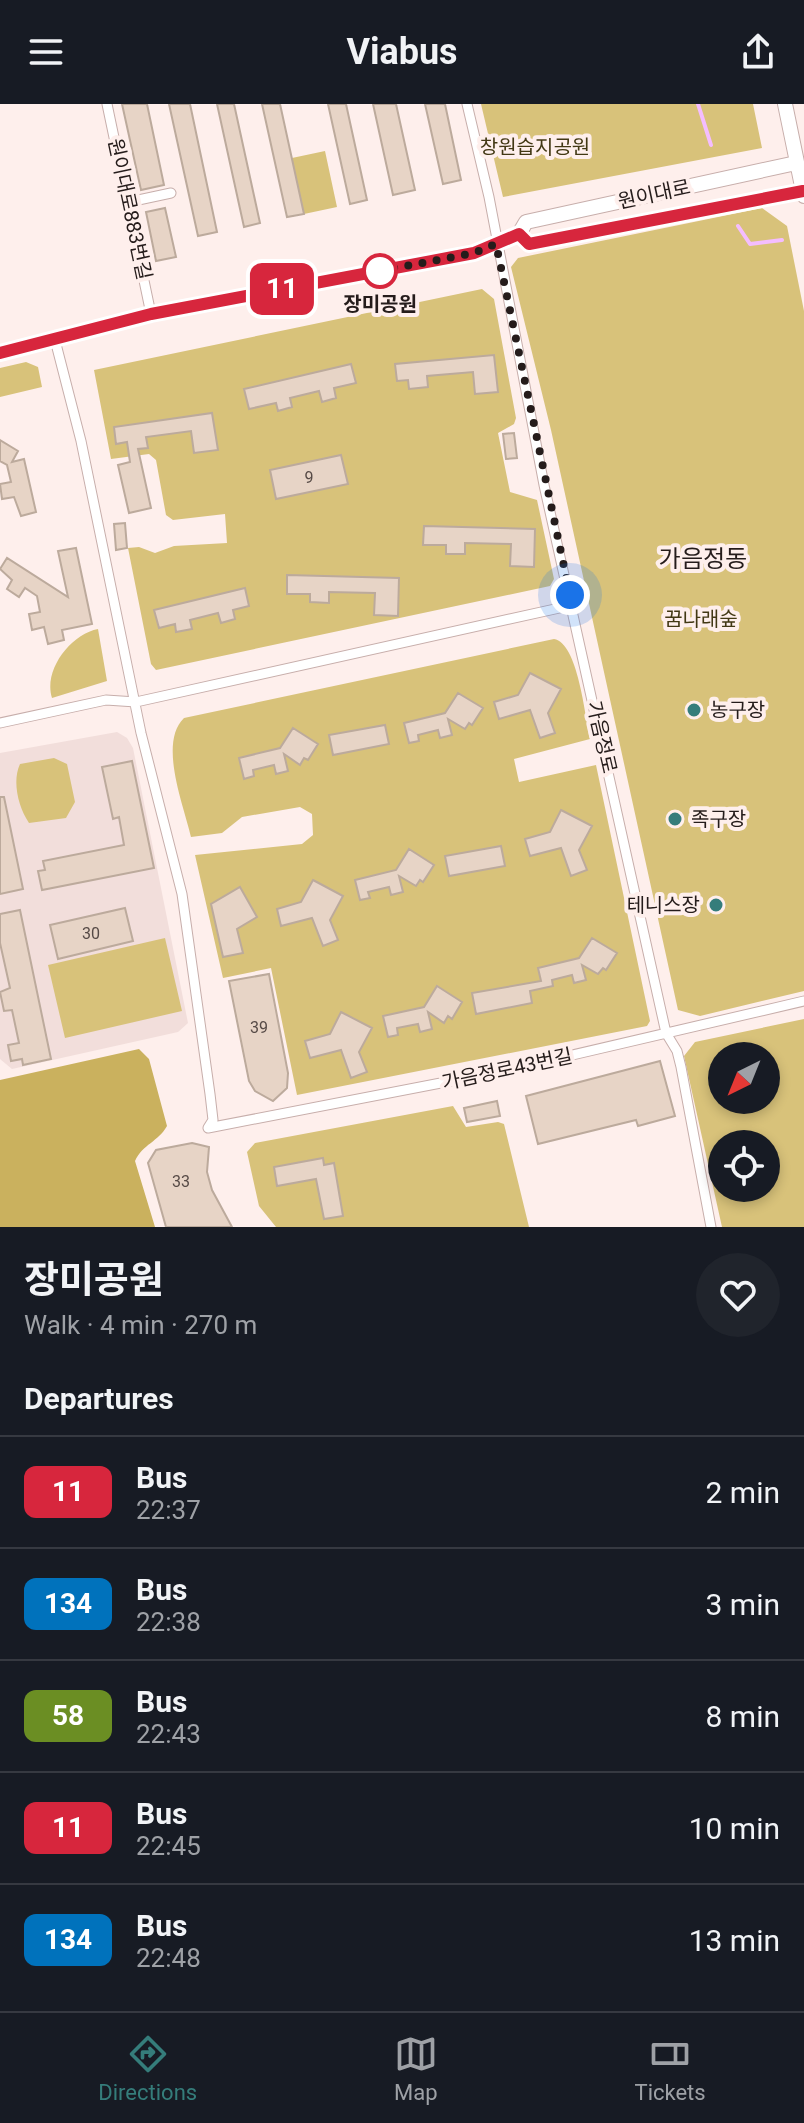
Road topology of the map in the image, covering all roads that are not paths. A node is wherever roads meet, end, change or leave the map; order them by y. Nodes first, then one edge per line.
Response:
1 (107, 104) edge
2 (467, 104) edge
3 (785, 104) edge
4 (796, 163) junction
5 (171, 193) dead end
6 (804, 194) edge
7 (129, 202) junction
8 (519, 234) junction
9 (496, 244) junction
10 (151, 314) junction
11 (55, 340) junction
12 (0, 353) edge
13 (573, 605) junction
14 (136, 702) junction
15 (0, 723) edge
16 (804, 1001) edge
17 (666, 1033) junction
18 (711, 1227) edge

1 - 7 street, 원이대로883번길
2 - 9 street, 가음정로
3 - 4 main road
4 - 6 main road
4 - 8 main road, 원이대로
5 - 7 street
6 - 8 main road, 원이대로
7 - 10 street, 원이대로883번길
8 - 9 main road, 원이대로
9 - 10 main road, 원이대로
9 - 13 street, 가음정로
10 - 11 main road, 원이대로
11 - 12 main road, 원이대로
11 - 14 street
13 - 14 street
13 - 17 street, 가음정로
14 - 15 street
14 - 17 street, 가음정로43번길
16 - 17 street, 가음정로43번길
17 - 18 street, 가음정로

